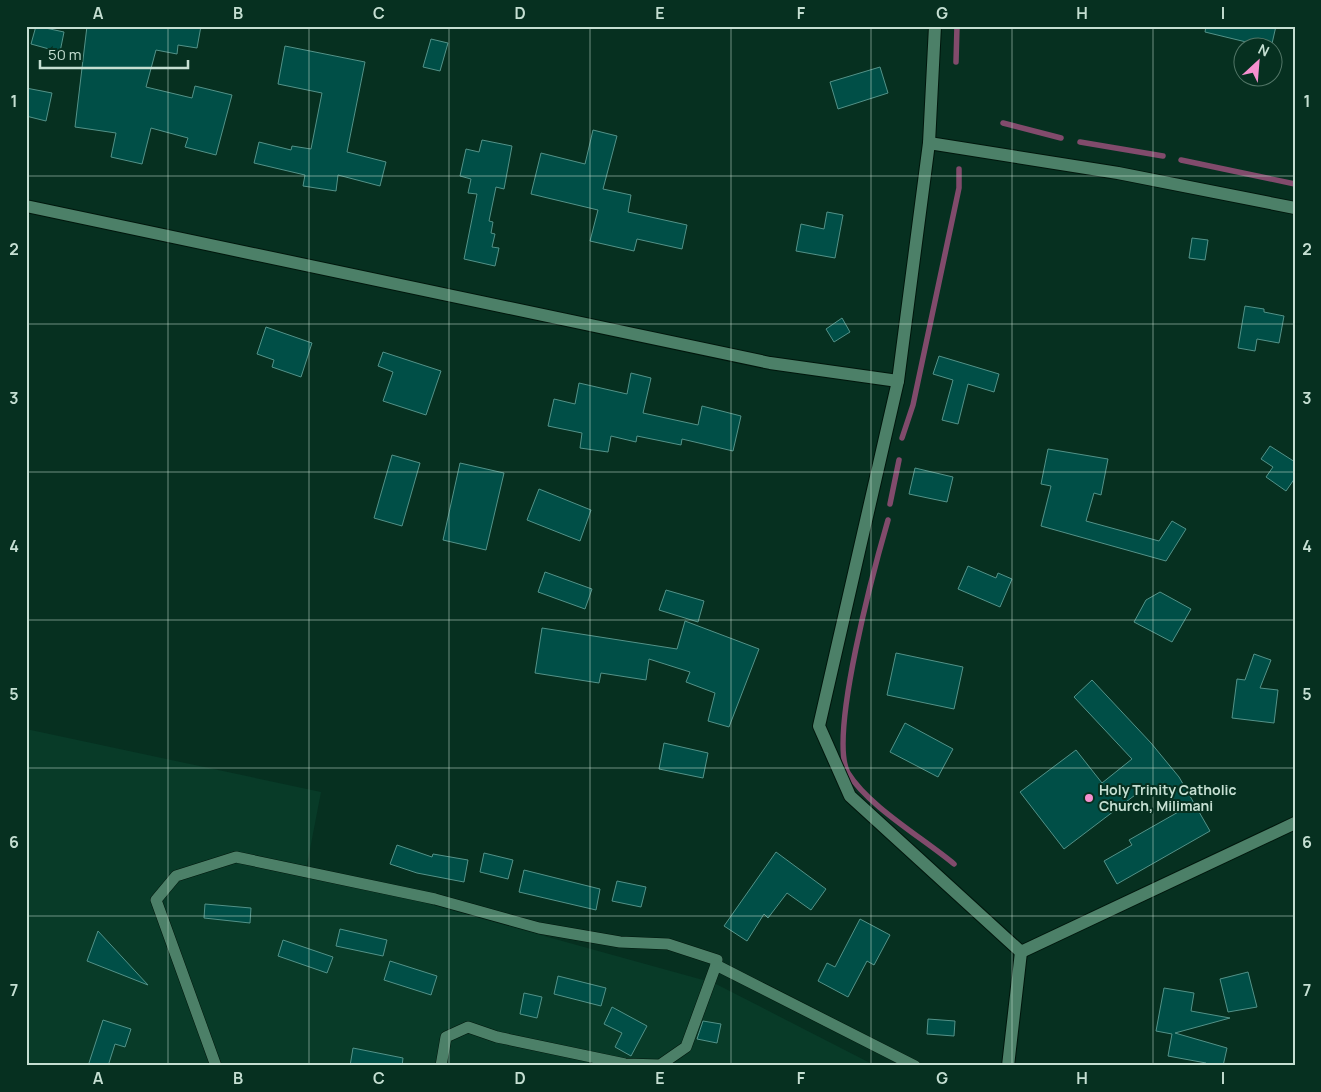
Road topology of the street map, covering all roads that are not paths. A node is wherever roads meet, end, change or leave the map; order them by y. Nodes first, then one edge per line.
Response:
1 (936, 26) edge
2 (928, 143) junction
3 (26, 206) edge
4 (1295, 208) edge
5 (898, 381) junction
6 (1295, 823) edge
7 (1022, 952) junction
8 (716, 965) junction
9 (216, 1066) edge
10 (441, 1066) edge
11 (915, 1066) edge
12 (1008, 1066) edge

1 - 2 street
2 - 4 street
2 - 5 street
3 - 5 street
5 - 7 street
6 - 7 street
7 - 12 street
8 - 9 lane
8 - 10 lane
8 - 11 lane

